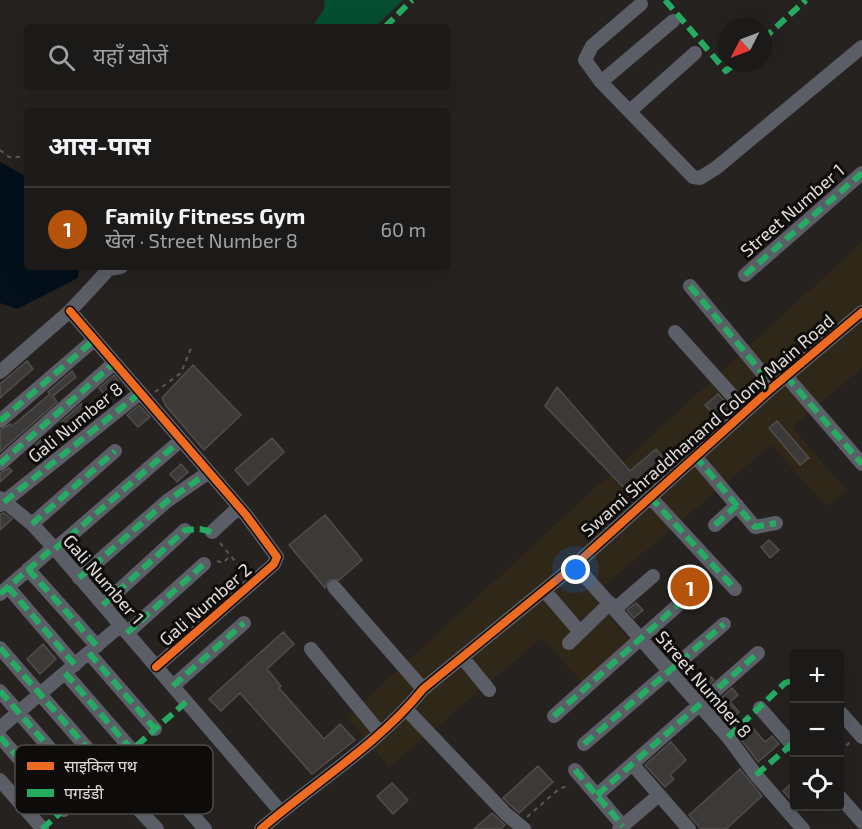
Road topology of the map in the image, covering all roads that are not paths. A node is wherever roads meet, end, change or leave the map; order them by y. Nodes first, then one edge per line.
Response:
1 (640, 4) dead end
2 (673, 21) dead end
3 (862, 47) edge
4 (696, 53) dead end
5 (601, 82) junction
6 (630, 111) junction
7 (862, 173) edge
8 (108, 270) edge
9 (745, 275) dead end
10 (690, 286) dead end
11 (70, 311) junction
12 (860, 319) edge
13 (675, 332) dead end
14 (94, 339) junction
15 (114, 363) junction
16 (2, 365) edge
17 (786, 375) junction
18 (773, 386) junction
19 (144, 397) junction
20 (746, 411) junction
21 (0, 421) edge
22 (182, 440) junction
23 (115, 451) dead end
24 (695, 456) junction
25 (0, 464) edge
26 (862, 464) edge
27 (209, 472) junction
28 (650, 497) junction
29 (1, 502) edge
30 (737, 505) junction
31 (239, 507) junction
32 (776, 523) dead end
33 (32, 524) junction
34 (715, 525) dead end
35 (185, 530) dead end
36 (212, 532) road end
37 (54, 548) junction
38 (204, 564) dead end
39 (575, 565) junction
40 (28, 569) junction
41 (653, 576) dead end
42 (79, 578) junction
43 (334, 587) dead end
44 (696, 589) dead end
45 (735, 589) dead end
46 (4, 590) edge
47 (544, 590) junction
48 (103, 605) junction
49 (612, 606) junction
50 (244, 623) dead end
51 (724, 624) dead end
52 (124, 629) junction
53 (580, 632) junction
54 (641, 639) junction
55 (569, 643) dead end
56 (0, 648) edge
57 (311, 649) dead end
58 (93, 650) junction
59 (758, 653) dead end
60 (462, 657) junction
61 (156, 667) junction
62 (70, 669) junction
63 (670, 673) junction
64 (173, 686) junction
65 (423, 689) junction
66 (489, 690) dead end
67 (0, 691) edge
68 (39, 693) junction
69 (700, 705) junction
70 (760, 708) dead end
71 (407, 710) junction
72 (18, 712) junction
73 (554, 716) dead end
74 (844, 716) edge
75 (0, 728) edge
76 (155, 729) dead end
77 (380, 733) junction
78 (0, 736) edge
79 (862, 737) edge
80 (790, 741) edge
81 (584, 744) dead end
82 (47, 745) edge
83 (84, 745) edge
84 (128, 745) edge
85 (15, 753) edge
86 (632, 764) junction
87 (575, 770) dead end
88 (0, 780) edge
89 (597, 795) junction
90 (659, 795) junction
91 (15, 797) edge
92 (844, 802) edge
93 (281, 812) junction
94 (30, 814) edge
95 (143, 814) edge
96 (192, 814) edge
97 (862, 822) edge
98 (621, 827) edge
99 (42, 828) edge
100 (157, 829) edge
101 (205, 829) edge
102 (261, 829) edge
103 (524, 829) edge
104 (689, 829) edge
105 (803, 829) edge

1 - 5 street
2 - 5 street
3 - 6 street
4 - 6 street
5 - 6 street
7 - 9 street, Street Number 1
8 - 11 street
10 - 18 street
11 - 14 street
11 - 16 street
12 - 17 street, Swami Shraddhanand Colony Main Road
13 - 20 street
14 - 15 street
14 - 21 street
15 - 19 street
15 - 25 street
17 - 18 street, Swami Shraddhanand Colony Main Road
17 - 26 street
18 - 20 street, Swami Shraddhanand Colony Main Road
19 - 22 street
19 - 29 street, Gali Number 8
20 - 24 street, Swami Shraddhanand Colony Main Road
22 - 27 street
22 - 37 street
23 - 33 street
24 - 28 street, Swami Shraddhanand Colony Main Road
24 - 30 street
27 - 31 street
27 - 42 street
28 - 39 street, Swami Shraddhanand Colony Main Road
28 - 45 street
29 - 33 street, Gali Number 1
30 - 32 street
30 - 34 street
31 - 36 street
31 - 61 street, Gali Number 2
33 - 37 street, Gali Number 1
35 - 48 street
37 - 40 street
37 - 42 street, Gali Number 1
38 - 52 street
39 - 47 street, Swami Shraddhanand Colony Main Road
39 - 49 street, Street Number 8
40 - 46 street
40 - 58 street
41 - 49 street
42 - 48 street, Gali Number 1
43 - 65 street
44 - 54 street
46 - 62 street
47 - 53 street
47 - 60 street, Swami Shraddhanand Colony Main Road
48 - 52 street, Gali Number 1
49 - 53 street
49 - 54 street, Street Number 8
50 - 64 street
51 - 63 street
52 - 58 street
52 - 61 street, Gali Number 1
53 - 55 street
54 - 63 street, Street Number 8
54 - 73 street
56 - 68 street
57 - 77 street
58 - 62 street
58 - 76 street
59 - 69 street
60 - 65 street, Swami Shraddhanand Colony Main Road
60 - 66 street
61 - 64 street, Gali Number 1
62 - 68 street
62 - 84 street
63 - 69 street, Street Number 8
63 - 81 street
64 - 93 street, Gali Number 1
65 - 71 street, Swami Shraddhanand Colony Main Road
67 - 72 street
68 - 72 street
68 - 83 street
69 - 86 street
69 - 105 street, Street Number 8
70 - 80 street
71 - 77 street, Swami Shraddhanand Colony Main Road
71 - 103 street
72 - 75 street
72 - 82 street
74 - 79 street
77 - 93 street, Swami Shraddhanand Colony Main Road
78 - 85 street
86 - 89 street
86 - 90 street
87 - 89 street
88 - 91 street
89 - 98 street
90 - 98 street
90 - 104 street
92 - 97 street
93 - 102 street, Swami Shraddhanand Colony Main Road
94 - 99 street
95 - 100 street
96 - 101 street

